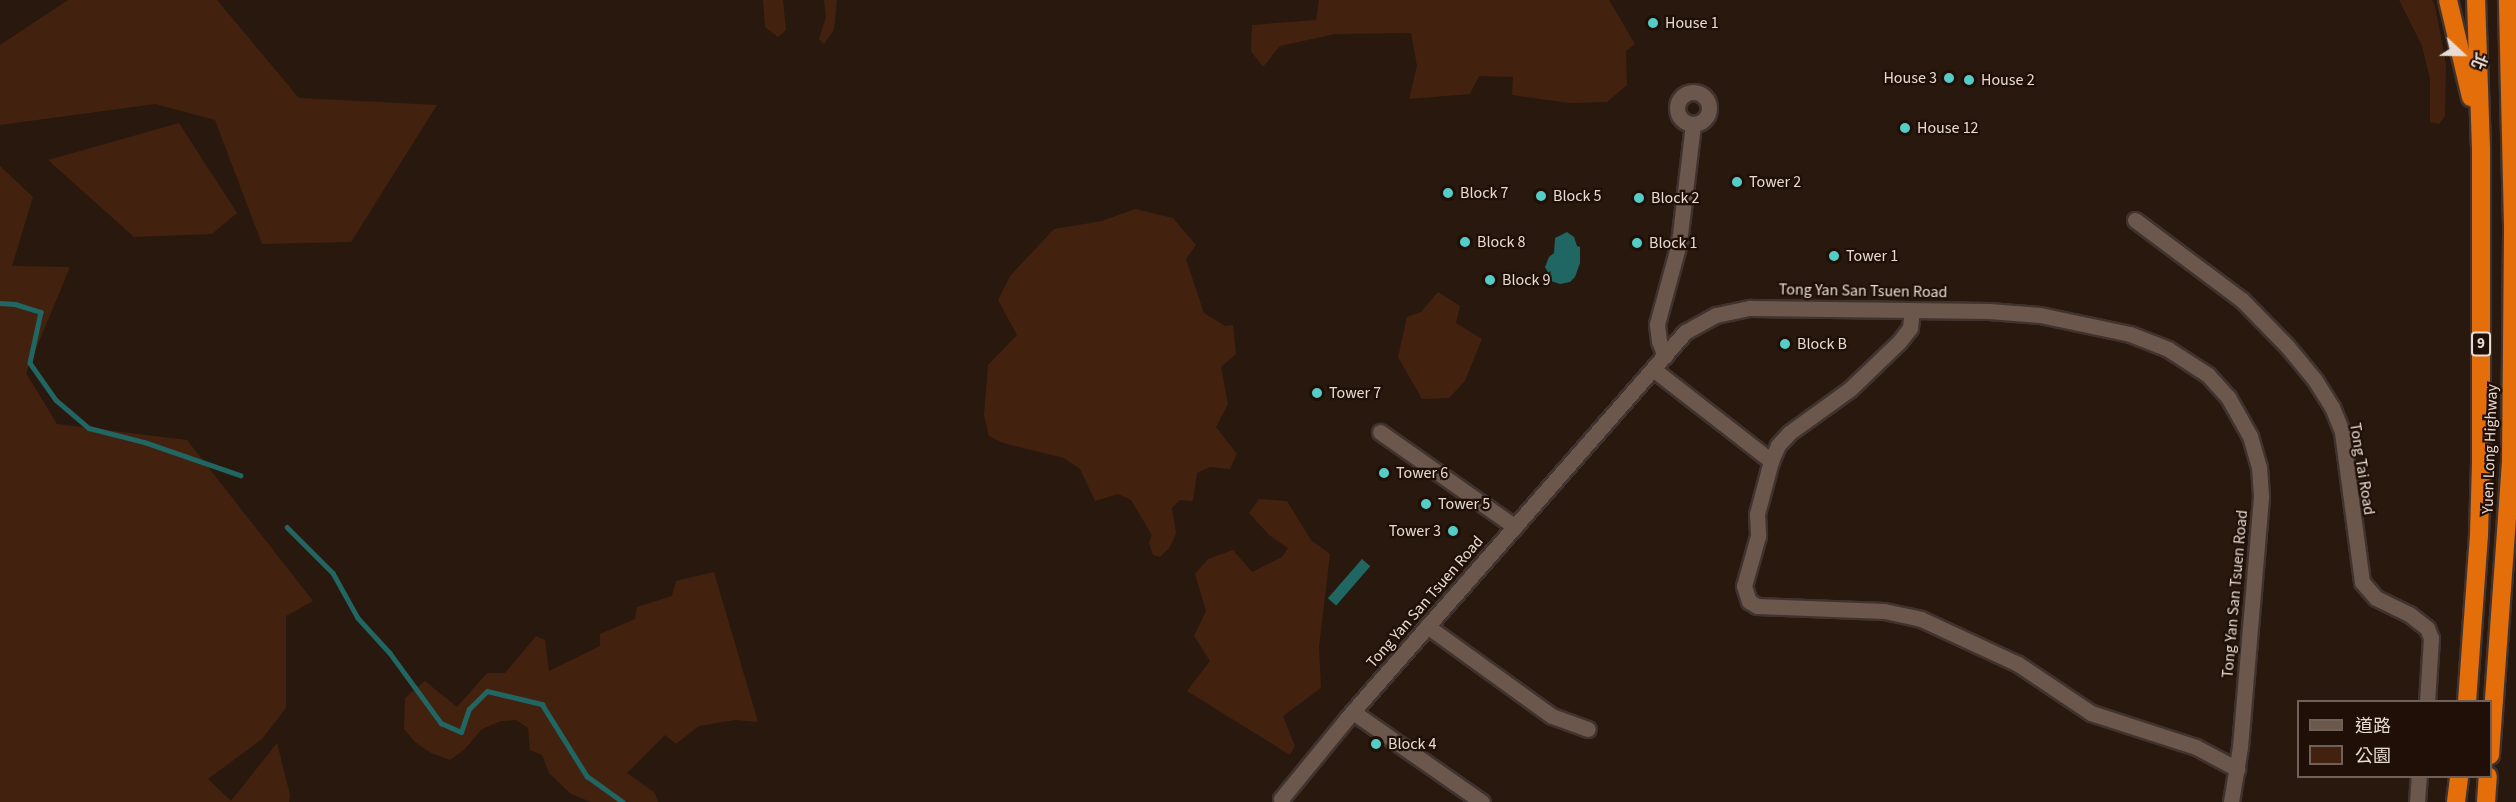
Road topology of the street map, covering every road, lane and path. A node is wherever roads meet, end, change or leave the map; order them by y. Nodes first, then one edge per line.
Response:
1 (2448, 0) edge
2 (2476, 0) edge
3 (2508, 0) edge
4 (1693, 124) dead end
5 (2481, 149) junction
6 (2135, 220) dead end
7 (1912, 310) junction
8 (1665, 356) junction
9 (1653, 369) junction
10 (1380, 432) dead end
11 (1771, 461) junction
12 (1515, 527) junction
13 (1427, 626) junction
14 (2427, 700) edge
15 (2467, 700) edge
16 (1353, 712) junction
17 (2492, 727) edge
18 (1588, 729) dead end
19 (2237, 769) junction
20 (2420, 778) edge
21 (2459, 778) edge
22 (2488, 778) edge
23 (1281, 800) edge
24 (1482, 802) edge
25 (2231, 802) edge
26 (2417, 802) edge
27 (2456, 802) edge
28 (2486, 802) edge

1 - 5 highway
2 - 5 highway, Yuen Long Highway / 9
3 - 17 highway, Yuen Long Highway / 9
4 - 8 street
5 - 15 highway, Yuen Long Highway / 9
6 - 14 street, Tong Tai Road
7 - 8 street, Tong Yan San Tsuen Road
7 - 11 street
7 - 19 street, Tong Yan San Tsuen Road
8 - 9 street, Tong Yan San Tsuen Road
9 - 11 street
9 - 12 street, Tong Yan San Tsuen Road
10 - 12 street
11 - 19 street
12 - 13 street, Tong Yan San Tsuen Road
13 - 16 street, Tong Yan San Tsuen Road
13 - 18 street
16 - 23 street, Tong Yan San Tsuen Road
16 - 24 street
19 - 25 street, Tong Yan San Tsuen Road
20 - 26 street
21 - 27 highway
22 - 28 highway

